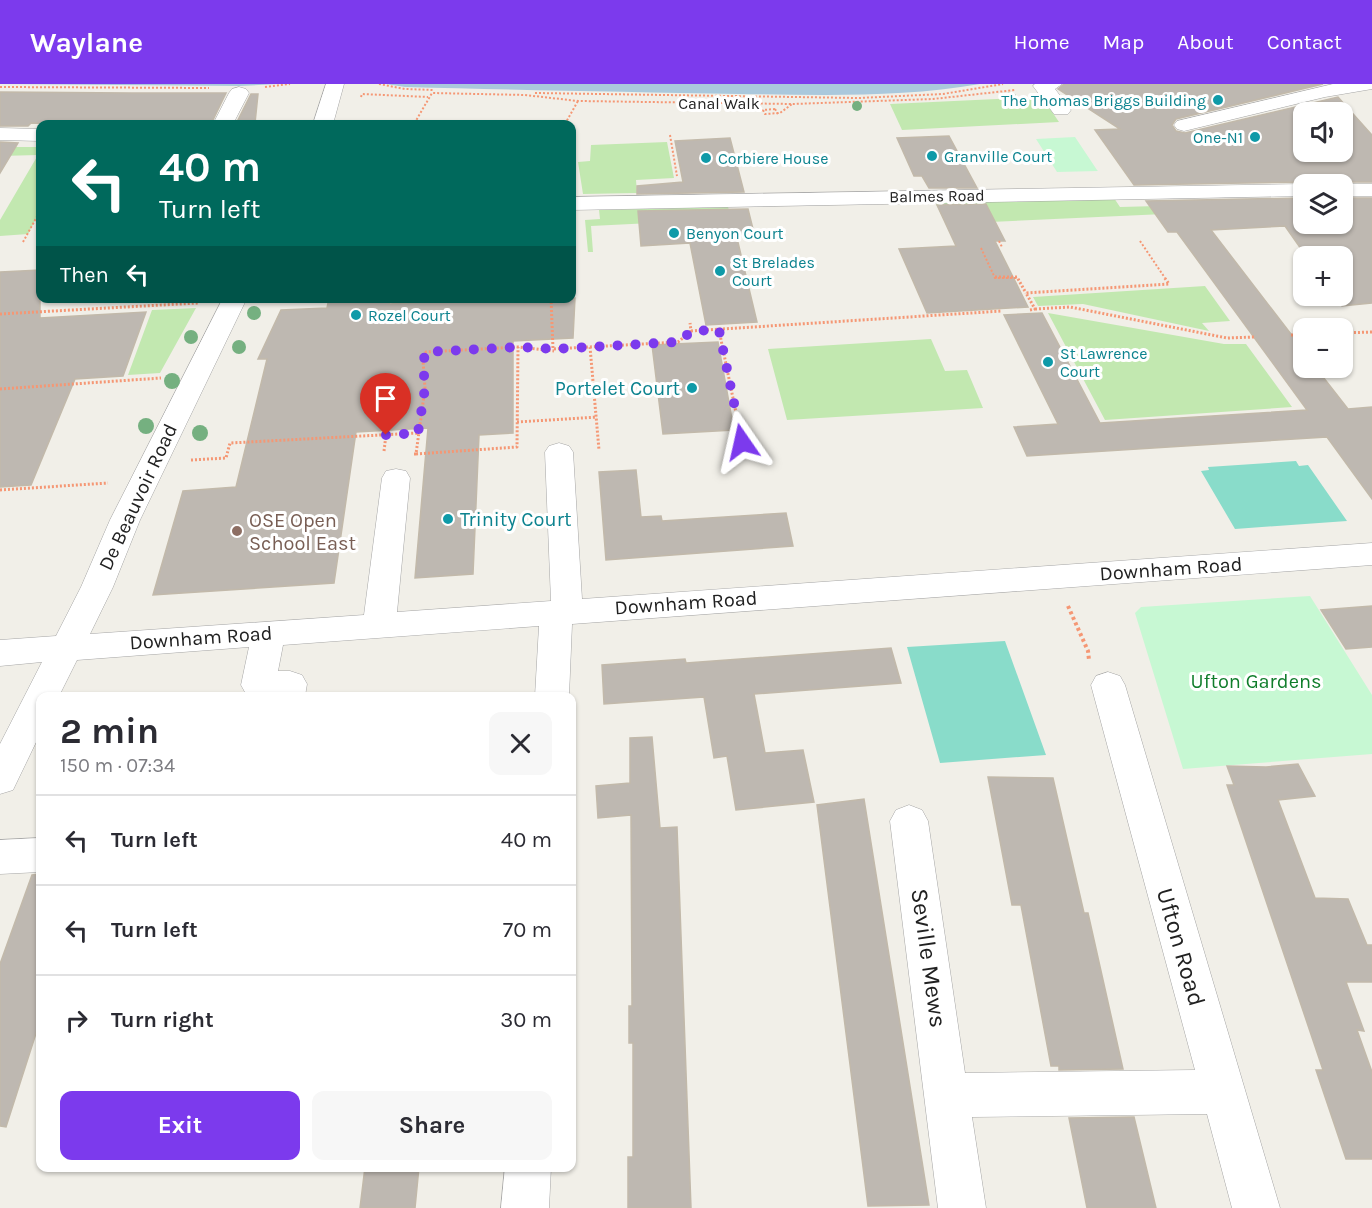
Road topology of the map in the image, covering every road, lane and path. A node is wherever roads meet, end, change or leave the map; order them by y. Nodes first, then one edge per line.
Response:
1 (290, 84) edge
2 (379, 84) edge
3 (1003, 84) edge
4 (1368, 84) edge
5 (1048, 85) edge
6 (334, 86) edge
7 (0, 87) edge
8 (262, 87) dead end
9 (214, 88) dead end
10 (239, 93) dead end
11 (522, 93) junction
12 (525, 95) junction
13 (428, 97) junction
14 (360, 100) dead end
15 (578, 101) junction
16 (793, 104) junction
17 (1061, 110) dead end
18 (779, 113) dead end
19 (225, 120) edge
20 (324, 120) edge
21 (416, 120) edge
22 (567, 120) edge
23 (1184, 125) dead end
24 (0, 134) edge
25 (36, 135) edge
26 (670, 135) dead end
27 (678, 180) dead end
28 (1293, 190) edge
29 (1353, 190) edge
30 (1372, 190) edge
31 (576, 204) edge
32 (36, 218) edge
33 (999, 241) dead end
34 (1140, 241) dead end
35 (23, 242) dead end
36 (1002, 247) dead end
37 (981, 249) dead end
38 (1026, 293) junction
39 (197, 303) edge
40 (233, 303) edge
41 (551, 303) edge
42 (1035, 309) junction
43 (1030, 310) dead end
44 (1002, 311) dead end
45 (0, 314) edge
46 (690, 322) dead end
47 (719, 330) junction
48 (692, 331) junction
49 (1372, 332) edge
50 (1353, 333) edge
51 (1254, 337) dead end
52 (518, 347) junction
53 (590, 347) junction
54 (554, 350) junction
55 (196, 376) junction
56 (0, 389) edge
57 (597, 417) junction
58 (517, 422) junction
59 (418, 433) junction
60 (742, 442) dead end
61 (599, 450) dead end
62 (559, 452) dead end
63 (416, 454) junction
64 (402, 466) joint
65 (149, 471) junction
66 (0, 490) edge
67 (1372, 554) edge
68 (1066, 600) dead end
69 (561, 612) junction
70 (1075, 624) dead end
71 (379, 625) junction
72 (269, 633) junction
73 (66, 648) junction
74 (0, 653) edge
75 (1108, 685) dead end
76 (44, 692) edge
77 (289, 692) edge
78 (552, 692) edge
79 (36, 708) edge
80 (0, 779) edge
81 (909, 821) dead end
82 (36, 855) edge
83 (0, 857) edge
84 (1221, 1092) junction
85 (948, 1095) junction
86 (528, 1172) edge
87 (525, 1208) edge
88 (962, 1208) edge
89 (1256, 1208) edge

1 - 8 path
2 - 11 path
3 - 11 path
4 - 23 street
5 - 16 path, Canal Walk
5 - 17 street
6 - 20 street
7 - 9 path
10 - 19 street
11 - 12 path
12 - 13 path, Canal Walk
12 - 15 path, Canal Walk
13 - 14 path, Canal Walk
13 - 21 path
15 - 16 path, Canal Walk
15 - 22 path
16 - 18 path
24 - 25 street
26 - 27 path
28 - 31 street, Balmes Road
29 - 30 street
32 - 35 path
33 - 36 path
34 - 38 path
37 - 38 path
38 - 42 path
39 - 45 path
40 - 55 street, De Beauvoir Road
41 - 54 path
42 - 43 path
42 - 51 path
44 - 47 path
46 - 48 path
47 - 48 path
47 - 60 path
48 - 53 path
49 - 50 path
52 - 54 path
52 - 58 path
52 - 59 path
53 - 54 path
53 - 57 path
55 - 56 path
55 - 65 street, De Beauvoir Road
57 - 58 path
57 - 61 path
58 - 63 path
59 - 63 path
59 - 65 path
62 - 69 street
63 - 64 path
64 - 71 street
65 - 66 path
65 - 73 street, De Beauvoir Road
67 - 69 street, Downham Road
68 - 70 path
69 - 71 street, Downham Road
69 - 78 street
71 - 72 street, Downham Road
72 - 73 street, Downham Road
72 - 77 street
73 - 74 street, Downham Road
73 - 76 street, De Beauvoir Road
75 - 84 street, Ufton Road
79 - 80 street, De Beauvoir Road
81 - 85 street, Seville Mews
82 - 83 street
84 - 85 street
84 - 89 street, Ufton Road
85 - 88 street, Seville Mews
86 - 87 street

